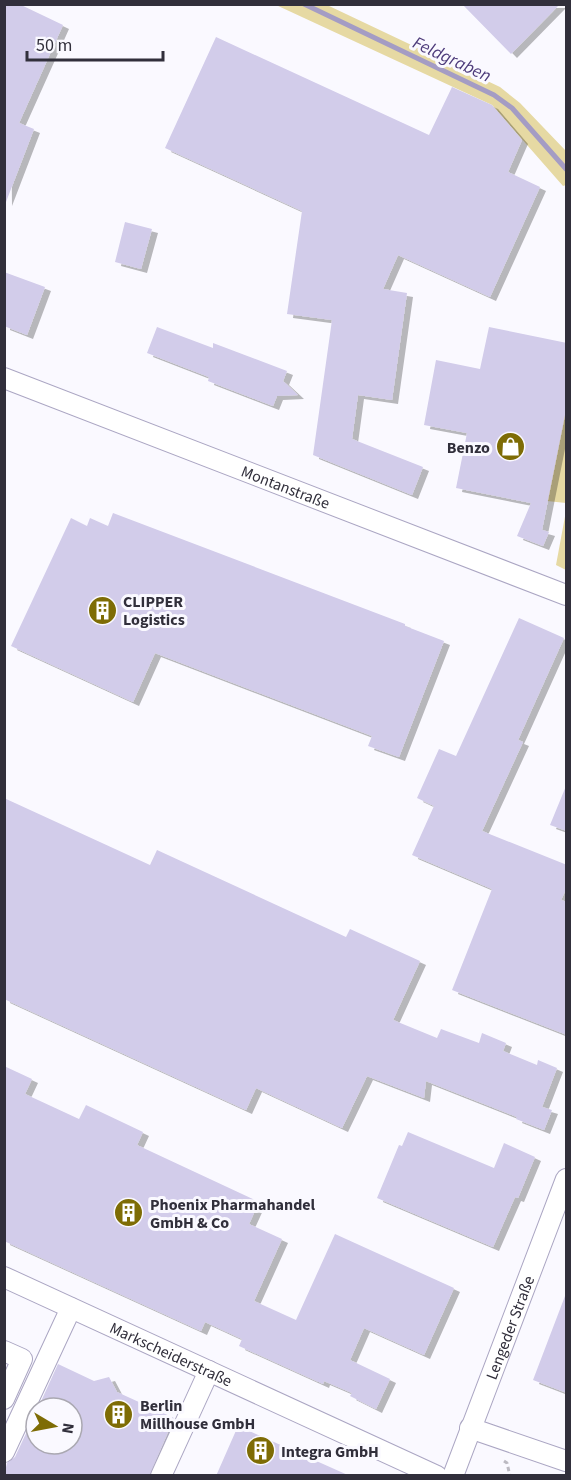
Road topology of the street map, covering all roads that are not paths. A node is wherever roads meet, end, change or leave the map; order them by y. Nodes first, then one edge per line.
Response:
1 (4, 378) edge
2 (567, 595) edge
3 (567, 1179) edge
4 (4, 1277) edge
5 (71, 1308) junction
6 (4, 1351) edge
7 (209, 1371) junction
8 (4, 1399) edge
9 (471, 1428) junction
10 (4, 1452) edge
11 (567, 1461) edge
12 (161, 1476) edge
13 (437, 1476) edge
14 (453, 1476) edge

1 - 2 street, Montanstraße
3 - 9 street, Lengeder Straße
4 - 5 street, Markscheiderstraße
5 - 7 street, Markscheiderstraße
5 - 10 street
6 - 8 street
7 - 12 street
7 - 13 street, Markscheiderstraße
9 - 11 street
9 - 14 street, Lengeder Straße

